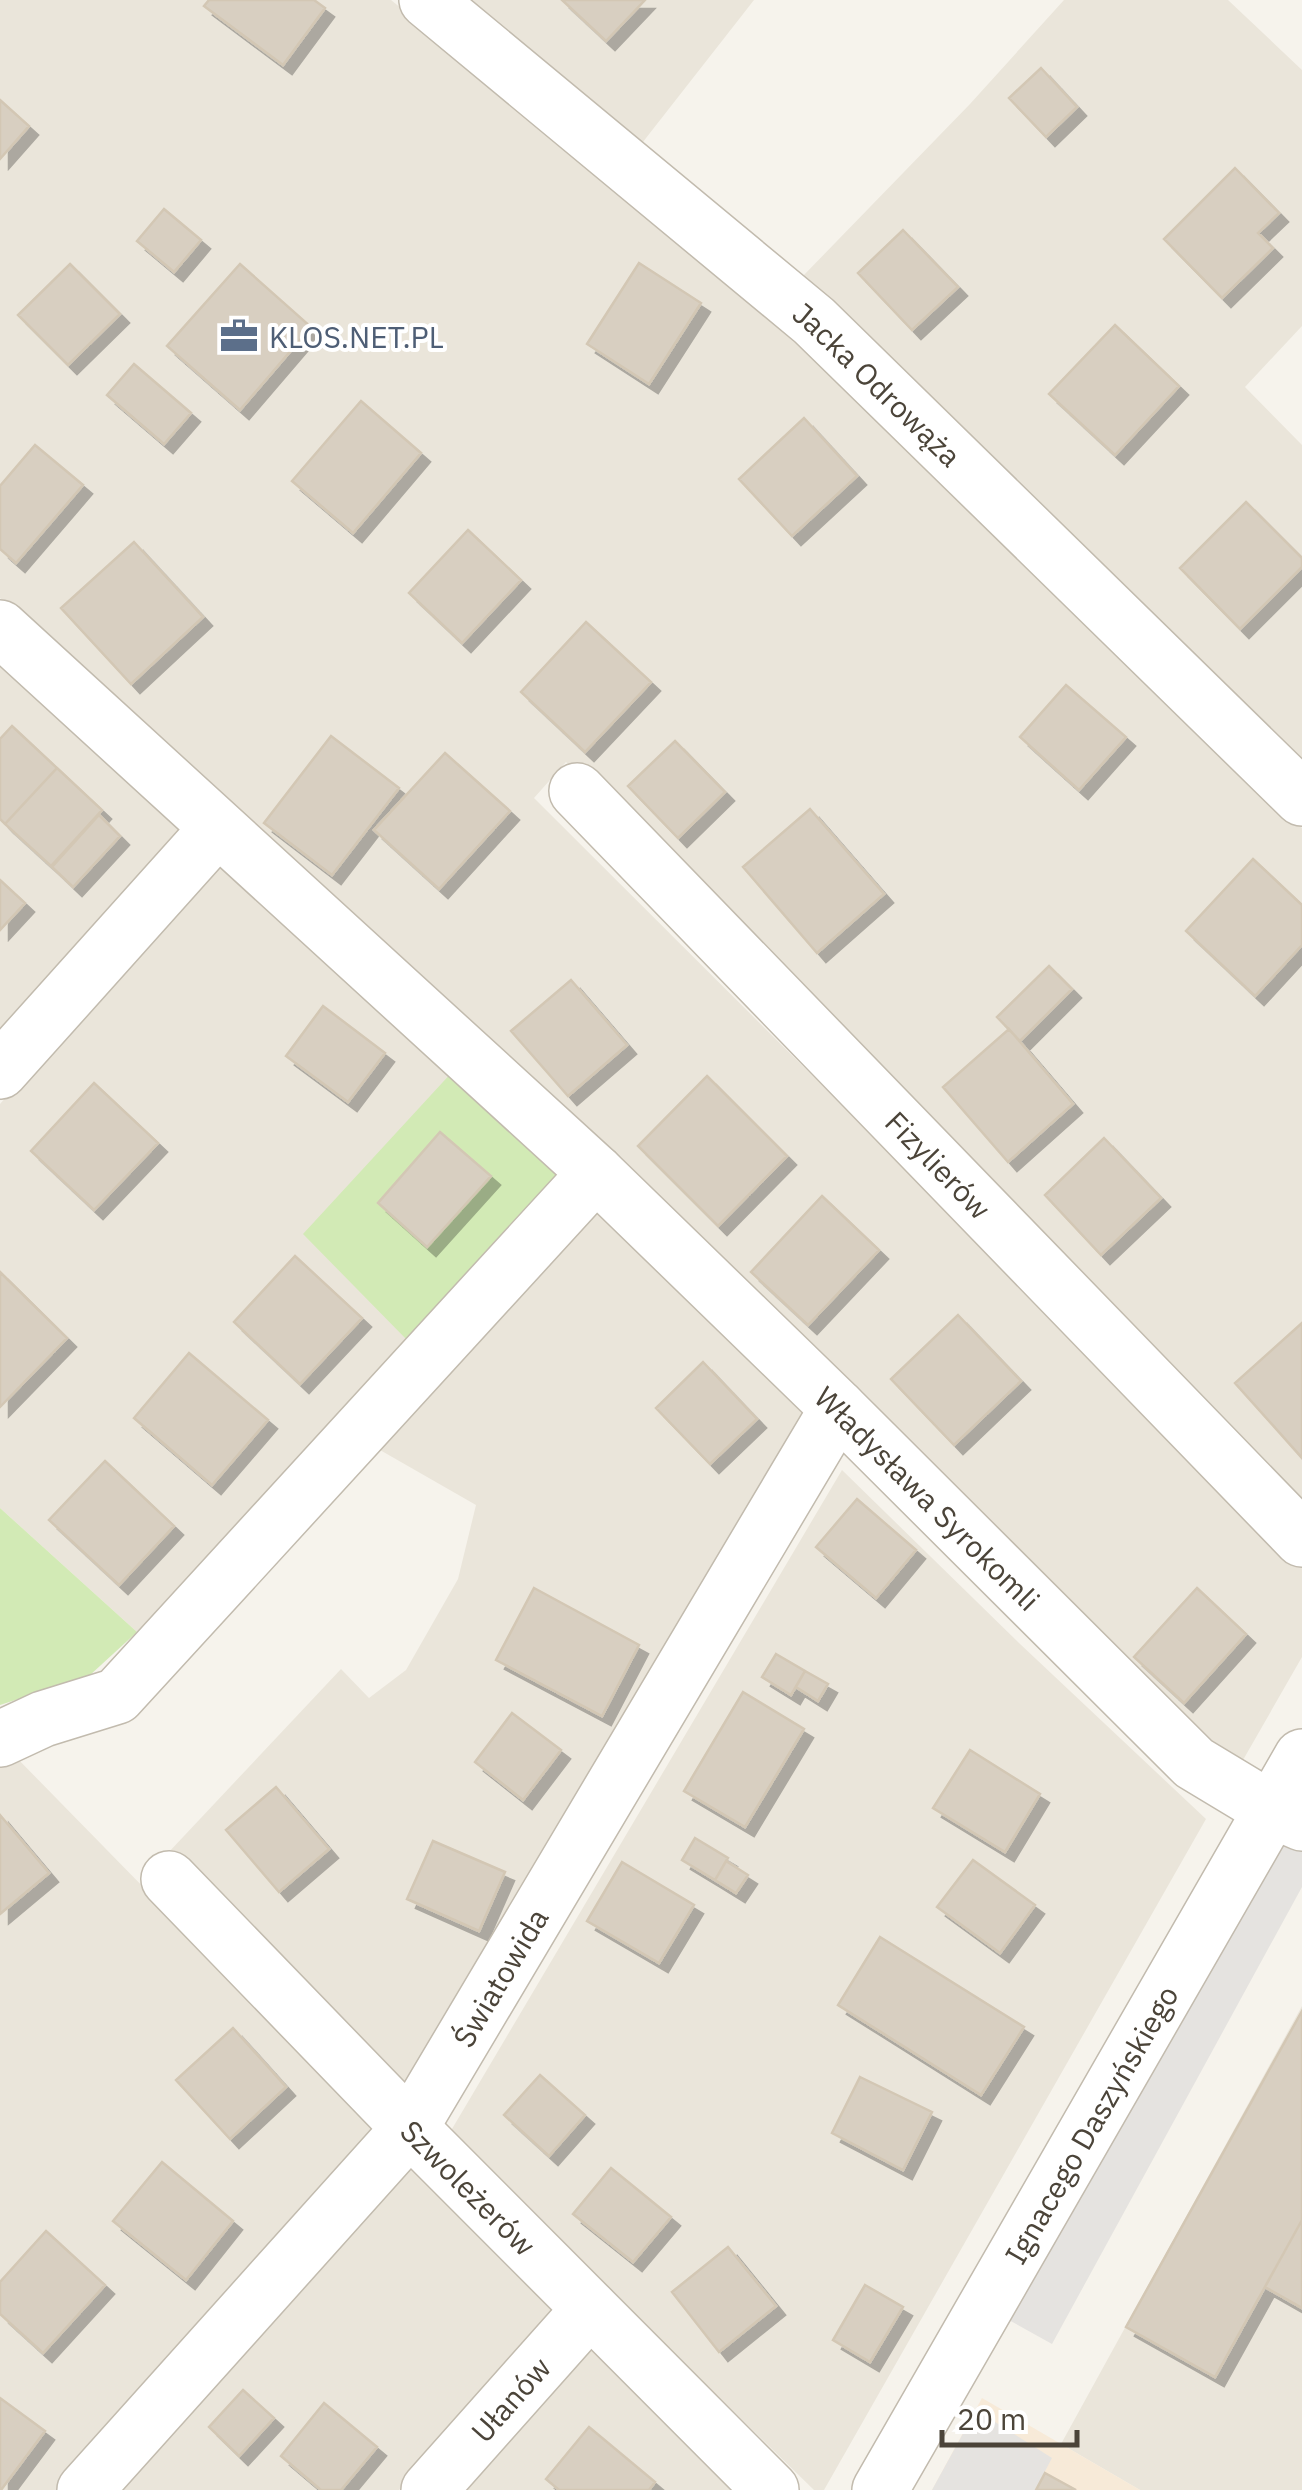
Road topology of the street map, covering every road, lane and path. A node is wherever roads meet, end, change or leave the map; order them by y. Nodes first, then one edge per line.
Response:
1 (427, 0) edge
2 (0, 628) edge
3 (577, 791) dead end
4 (1302, 798) edge
5 (217, 829) junction
6 (0, 1072) edge
7 (596, 1173) junction
8 (838, 1408) junction
9 (1302, 1539) edge
10 (22, 1729) edge
11 (1302, 1757) edge
12 (1287, 1816) edge
13 (169, 1879) dead end
14 (410, 2128) junction
15 (590, 2309) junction
16 (85, 2490) edge
17 (430, 2490) edge
18 (771, 2490) edge
19 (880, 2490) edge

1 - 4 street, Jacka Odrowąża
2 - 5 street, Władysława Syrokomli
3 - 9 street, Fizylierów
5 - 6 street
5 - 7 street, Władysława Syrokomli
7 - 8 street, Władysława Syrokomli
7 - 10 street
8 - 12 street, Władysława Syrokomli
8 - 14 street, Światowida
11 - 12 street, Ignacego Daszyńskiego
12 - 19 street, Ignacego Daszyńskiego
13 - 14 street, Szwoleżerów
14 - 15 street, Szwoleżerów
14 - 16 street, Światowida
15 - 17 street, Ułanów
15 - 18 street, Szwoleżerów

